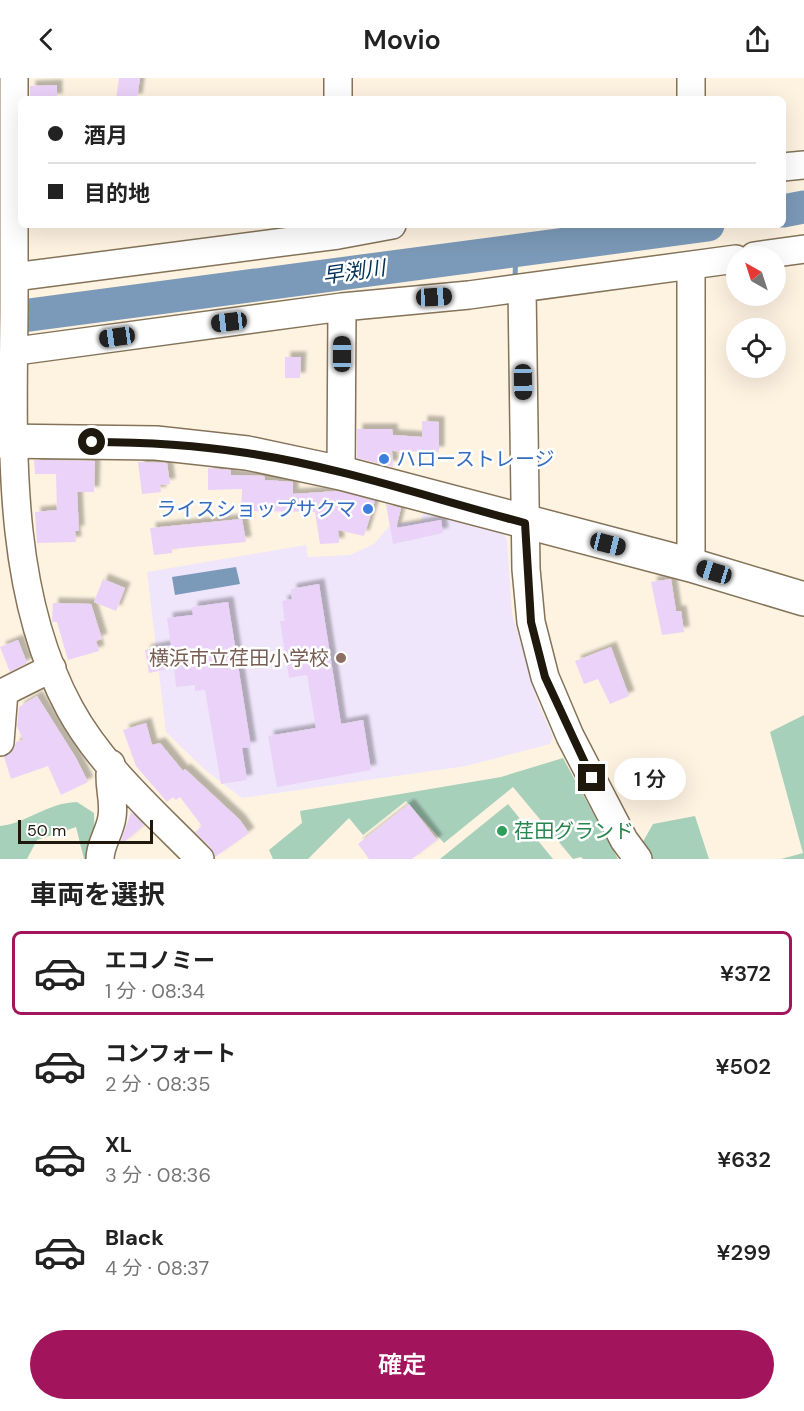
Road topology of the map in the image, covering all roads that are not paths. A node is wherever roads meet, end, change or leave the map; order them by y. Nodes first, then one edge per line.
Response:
1 (14, 78) edge
2 (338, 78) edge
3 (691, 78) edge
4 (338, 96) edge
5 (691, 96) edge
6 (804, 165) edge
7 (786, 167) edge
8 (360, 228) edge
9 (338, 230) edge
10 (804, 249) edge
11 (786, 252) edge
12 (726, 261) edge
13 (691, 266) junction
14 (14, 277) junction
15 (522, 288) junction
16 (342, 307) junction
17 (19, 351) junction
18 (7, 441) edge
19 (340, 473) junction
20 (525, 523) junction
21 (691, 565) junction
22 (804, 599) edge
23 (52, 668) junction
24 (2, 693) edge
25 (0, 742) edge
26 (111, 764) junction
27 (100, 859) edge
28 (200, 859) edge
29 (638, 859) edge

1 - 14 street
2 - 4 street
3 - 5 street
6 - 7 street
8 - 9 street
9 - 14 street
10 - 11 street
12 - 13 street
13 - 15 street
13 - 21 street
14 - 17 street
15 - 16 street
15 - 20 street
16 - 17 street
16 - 19 street
17 - 18 street
18 - 19 main road
18 - 23 street
19 - 20 main road
20 - 21 main road
20 - 29 street
21 - 22 main road
23 - 24 street
23 - 26 street
24 - 25 street
26 - 27 street
26 - 28 street

